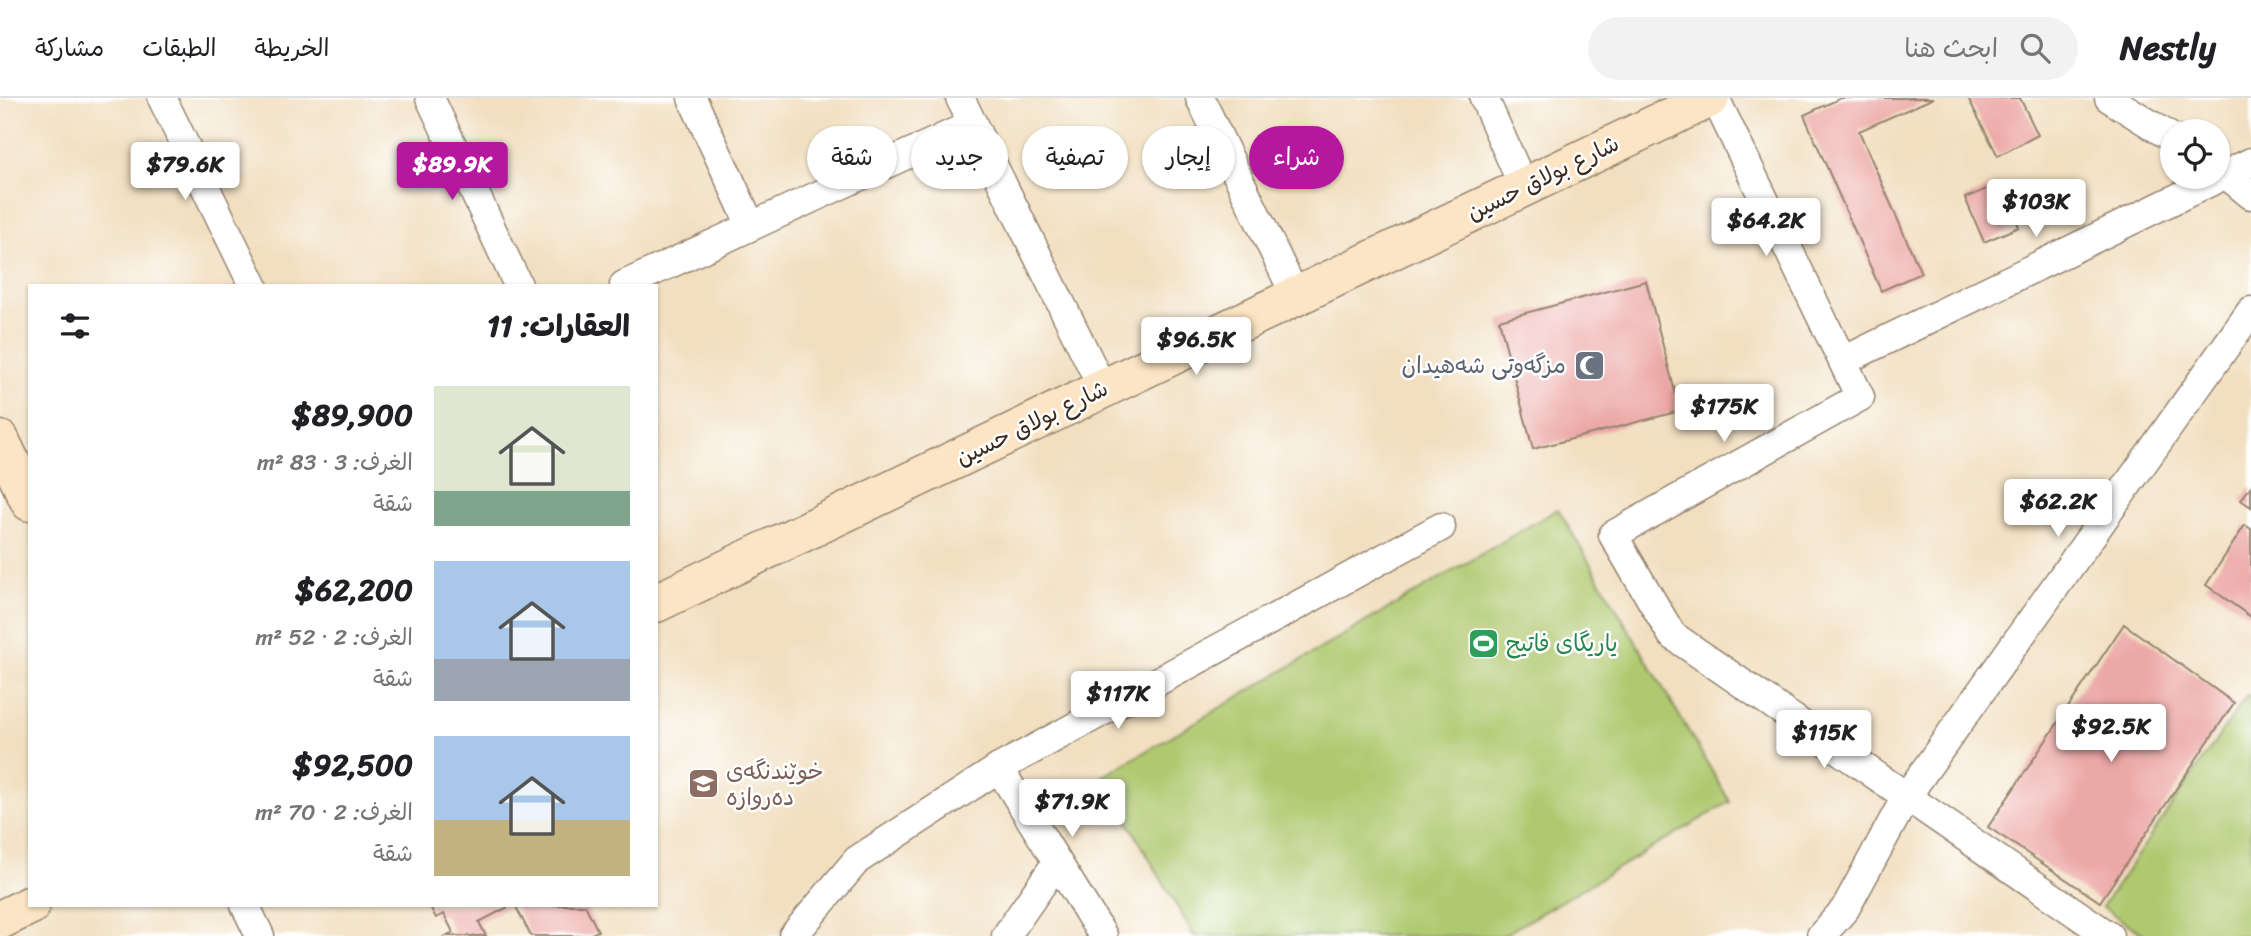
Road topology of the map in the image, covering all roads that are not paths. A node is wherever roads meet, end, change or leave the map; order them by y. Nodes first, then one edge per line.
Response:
1 (162, 98) edge
2 (430, 98) edge
3 (692, 98) edge
4 (960, 98) edge
5 (1200, 98) edge
6 (1484, 98) edge
7 (1710, 98) edge
8 (1715, 98) edge
9 (2109, 98) edge
10 (973, 124) junction
11 (2160, 130) edge
12 (2232, 167) edge
13 (1524, 188) junction
14 (2251, 195) edge
15 (751, 226) junction
16 (253, 284) edge
17 (518, 284) edge
18 (626, 284) edge
19 (1295, 295) junction
20 (2251, 311) edge
21 (1843, 361) junction
22 (1103, 389) junction
23 (0, 440) edge
24 (28, 498) edge
25 (1441, 527) dead end
26 (658, 602) edge
27 (999, 768) junction
28 (1906, 797) junction
29 (1057, 862) junction
30 (28, 906) edge
31 (246, 907) edge
32 (0, 920) edge
33 (260, 936) edge
34 (793, 936) edge
35 (1006, 936) edge
36 (1103, 936) edge
37 (1821, 936) edge
38 (2109, 936) edge

1 - 16 street
2 - 17 street
3 - 15 street
4 - 10 street
5 - 19 street
6 - 13 street
7 - 13 street, شارع بولاق حسين
8 - 21 street
9 - 11 street
10 - 15 street
10 - 22 street
12 - 14 street
12 - 21 street
13 - 19 street, شارع بولاق حسين
15 - 18 street
19 - 22 street, شارع بولاق حسين
20 - 28 street
21 - 28 street
22 - 26 street, شارع بولاق حسين
23 - 24 street
25 - 27 street
27 - 29 street
27 - 34 street
28 - 37 street
28 - 38 street
29 - 35 street
29 - 36 street
30 - 32 street
31 - 33 street

